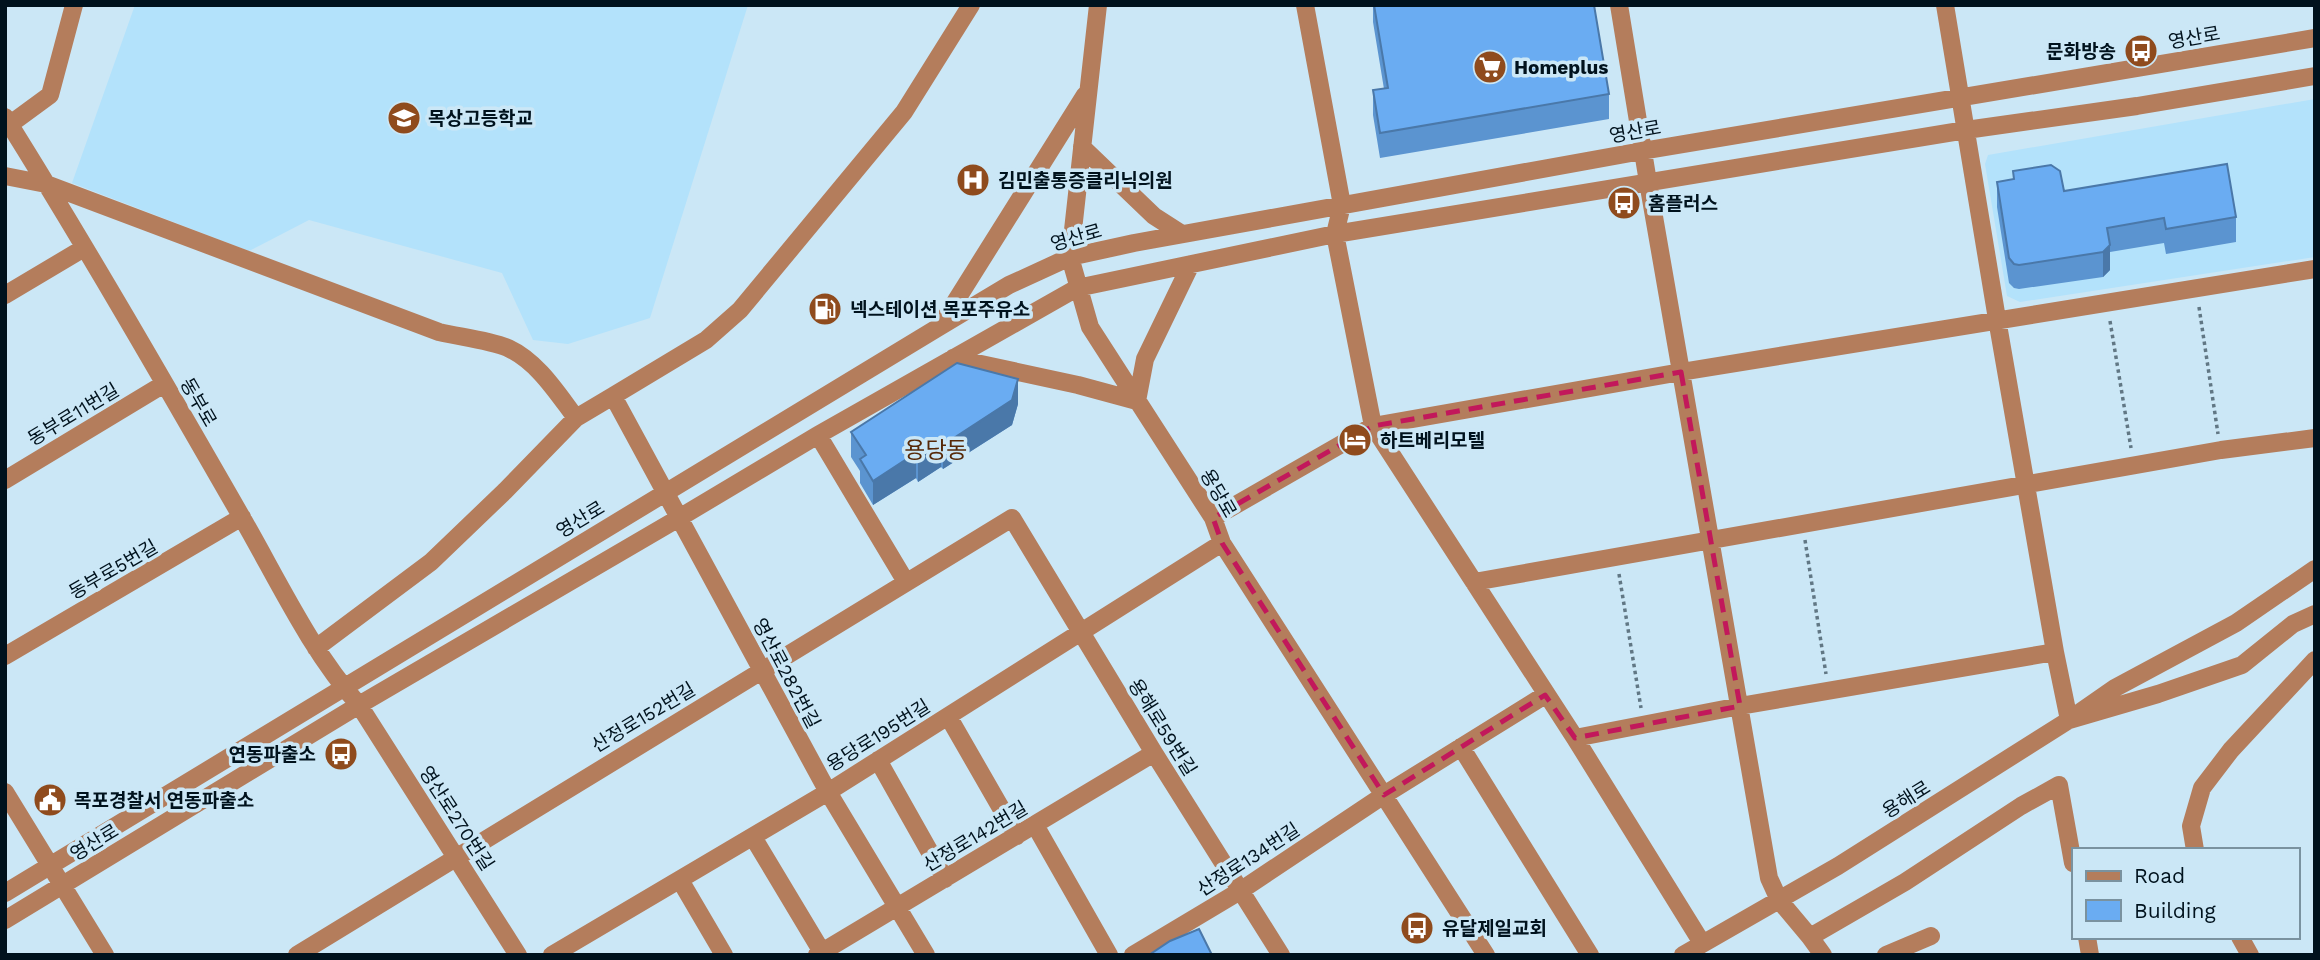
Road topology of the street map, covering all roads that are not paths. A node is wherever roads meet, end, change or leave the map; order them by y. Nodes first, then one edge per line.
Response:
1 (74, 5) edge
2 (971, 5) edge
3 (1098, 5) edge
4 (1305, 5) edge
5 (1619, 5) edge
6 (1945, 5) edge
7 (2315, 38) edge
8 (2315, 76) edge
9 (1089, 89) junction
10 (1961, 99) junction
11 (7, 124) edge
12 (1966, 130) junction
13 (1082, 147) junction
14 (1642, 151) junction
15 (5, 176) edge
16 (1648, 182) junction
17 (46, 184) junction
18 (1342, 205) junction
19 (1182, 234) junction
20 (1335, 234) junction
21 (84, 248) junction
22 (1070, 257) junction
23 (1191, 264) junction
24 (2315, 269) edge
25 (1077, 288) junction
26 (5, 295) edge
27 (1997, 319) junction
28 (939, 327) junction
29 (953, 358) junction
30 (1681, 372) junction
31 (163, 384) junction
32 (613, 396) junction
33 (1137, 401) junction
34 (576, 418) junction
35 (1373, 426) junction
36 (818, 435) junction
37 (2315, 438) edge
38 (5, 480) edge
39 (2027, 485) junction
40 (664, 493) junction
41 (242, 517) junction
42 (679, 518) junction
43 (1012, 518) joint
44 (1213, 518) junction
45 (1709, 540) junction
46 (1222, 543) junction
47 (2315, 569) edge
48 (906, 582) junction
49 (1474, 582) junction
50 (2315, 614) edge
51 (1081, 632) junction
52 (316, 648) junction
53 (2055, 652) junction
54 (5, 656) edge
55 (2315, 660) edge
56 (762, 670) junction
57 (343, 687) junction
58 (1545, 695) junction
59 (359, 705) junction
60 (1740, 706) junction
61 (948, 716) junction
62 (2069, 720) junction
63 (1575, 738) junction
64 (1461, 747) junction
65 (1154, 754) junction
66 (878, 760) junction
67 (5, 792) edge
68 (828, 792) junction
69 (1384, 795) junction
70 (1035, 825) junction
71 (1017, 836) junction
72 (753, 837) junction
73 (2194, 848) edge
74 (456, 856) junction
75 (2072, 857) edge
76 (50, 865) junction
77 (945, 879) junction
78 (680, 880) junction
79 (62, 885) junction
80 (1240, 891) junction
81 (5, 893) edge
82 (1779, 901) junction
83 (897, 907) junction
84 (5, 920) edge
85 (1931, 936) dead end
86 (1810, 937) junction
87 (2241, 939) edge
88 (1702, 943) junction
89 (819, 953) edge
90 (105, 955) edge
91 (297, 955) edge
92 (518, 955) edge
93 (552, 955) edge
94 (724, 955) edge
95 (926, 955) edge
96 (1109, 955) edge
97 (1133, 955) edge
98 (1281, 955) edge
99 (1486, 955) edge
100 (1590, 955) edge
101 (1683, 955) edge
102 (1823, 955) edge
103 (1886, 955) edge
104 (2250, 955) edge

1 - 11 street
2 - 32 street
3 - 9 street, 용당로
4 - 18 street
5 - 14 street
6 - 10 street
7 - 10 street, 영산로
8 - 12 street, 영산로
9 - 13 street, 용당로
9 - 28 street
10 - 12 street
10 - 14 street, 영산로
11 - 17 street, 동부로
12 - 16 street, 영산로
12 - 27 street
13 - 19 street
13 - 22 street, 용당로
14 - 16 street
14 - 18 street, 영산로
15 - 17 street
16 - 20 street, 영산로
16 - 30 street
17 - 21 street, 동부로
17 - 34 street
18 - 19 street, 영산로
18 - 20 street
19 - 22 street, 영산로
20 - 23 street, 영산로
20 - 35 street
21 - 26 street
21 - 31 street, 동부로
22 - 25 street, 용당로
22 - 28 street, 영산로
23 - 25 street, 영산로
23 - 33 street
24 - 27 street
25 - 29 street, 영산로
25 - 33 street, 용당로
27 - 30 street
27 - 39 street
28 - 40 street, 영산로
29 - 33 street
29 - 36 street, 영산로
30 - 35 street
30 - 45 street
31 - 38 street, 동부로11번길
31 - 41 street, 동부로
32 - 34 street
32 - 40 street, 영산로282번길
33 - 44 street, 용당로
34 - 52 street
35 - 44 street
35 - 49 street
36 - 42 street, 영산로
36 - 48 street
37 - 39 street
39 - 45 street
39 - 53 street
40 - 42 street, 영산로282번길
40 - 57 street, 영산로
41 - 52 street, 동부로
41 - 54 street, 동부로5번길
42 - 56 street, 영산로282번길
42 - 59 street, 영산로
43 - 48 street, 산정로152번길
43 - 51 street, 용해로59번길
44 - 46 street, 용당로
45 - 49 street
45 - 60 street
46 - 51 street, 용당로195번길
46 - 69 street, 용당로
47 - 62 street
48 - 56 street, 산정로152번길
49 - 58 street
50 - 62 street, 용해로
51 - 61 street, 용당로195번길
51 - 65 street, 용해로59번길
52 - 57 street, 동부로
53 - 60 street
53 - 62 street
55 - 73 street
56 - 68 street, 영산로282번길
56 - 74 street, 산정로152번길
57 - 59 street, 동부로
57 - 76 street, 영산로
58 - 63 street
58 - 64 street, 산정로134번길
59 - 74 street, 영산로270번길
59 - 79 street, 영산로
60 - 63 street
60 - 82 street
61 - 66 street, 용당로195번길
61 - 71 street
62 - 82 street, 용해로
63 - 88 street
64 - 69 street, 산정로134번길
64 - 100 street
65 - 70 street, 산정로142번길
65 - 80 street, 용해로59번길
66 - 68 street, 용당로195번길
66 - 77 street
67 - 76 street
68 - 72 street, 용당로195번길
68 - 83 street, 영산로282번길
69 - 80 street, 산정로134번길
69 - 99 street, 용당로
70 - 71 street, 산정로142번길
70 - 96 street
71 - 77 street, 산정로142번길
72 - 78 street, 용당로195번길
72 - 89 street
74 - 91 street, 산정로152번길
74 - 92 street, 영산로270번길
75 - 86 street
76 - 79 street
76 - 81 street, 영산로
77 - 83 street, 산정로142번길
78 - 93 street, 용당로195번길
78 - 94 street
79 - 84 street, 영산로
79 - 90 street
80 - 97 street, 산정로134번길
80 - 98 street, 용해로59번길
82 - 86 street
82 - 88 street, 용해로
83 - 89 street, 산정로142번길
83 - 95 street, 영산로282번길
85 - 103 street
86 - 102 street
87 - 104 street
88 - 101 street, 용해로

